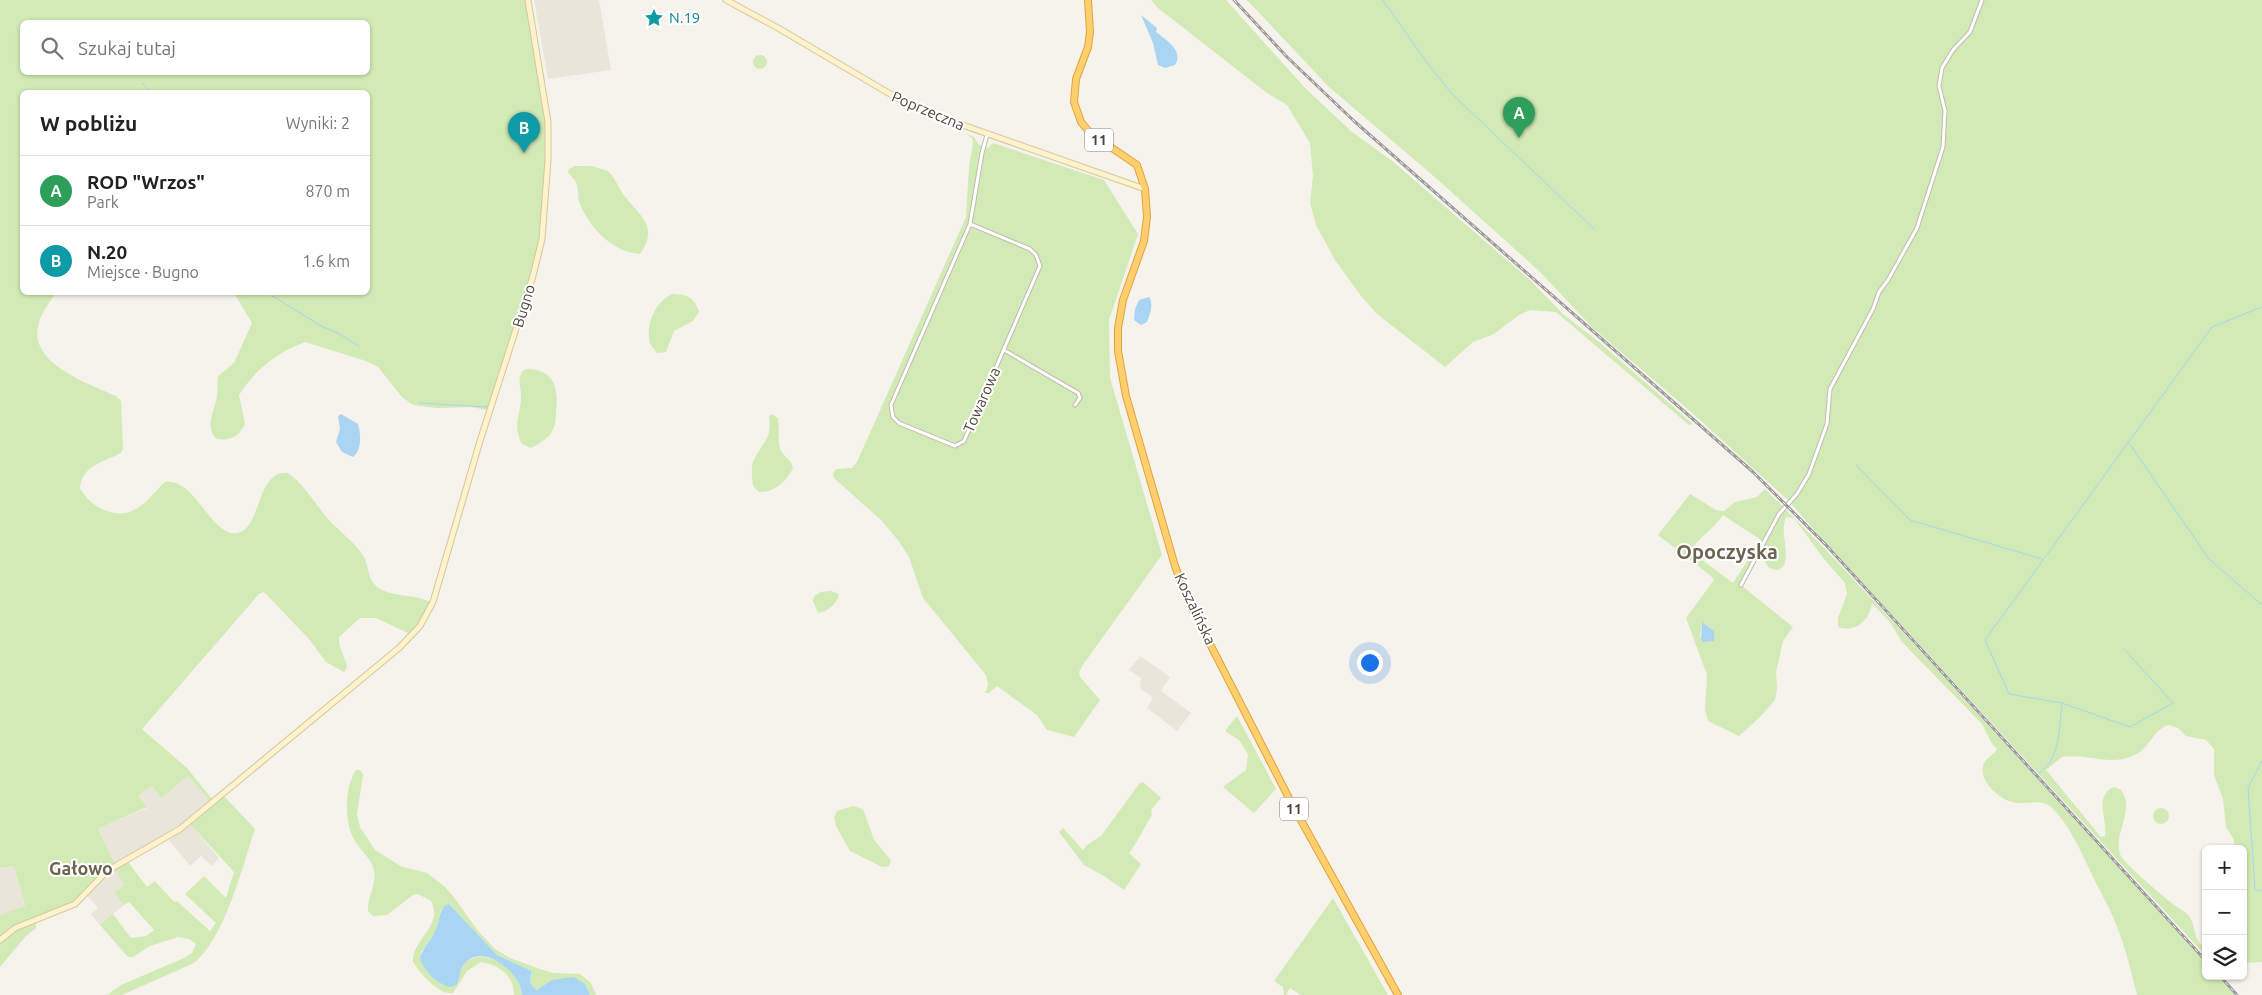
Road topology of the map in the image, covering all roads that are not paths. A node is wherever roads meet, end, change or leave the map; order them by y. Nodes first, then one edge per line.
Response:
1 (528, 0) edge
2 (726, 0) edge
3 (1088, 0) edge
4 (1982, 0) edge
5 (987, 135) junction
6 (1145, 189) junction
7 (970, 224) junction
8 (1004, 350) junction
9 (1075, 405) dead end
10 (1741, 585) dead end
11 (0, 940) edge
12 (1398, 995) edge

1 - 11 street, Bugno
2 - 5 street, Poprzeczna
3 - 6 highway, 11
4 - 10 street
5 - 6 street, Poprzeczna
5 - 7 street
6 - 12 highway, Koszalińska / 11
7 - 8 street, Towarowa
7 - 8 street, Towarowa
8 - 9 street, Towarowa

